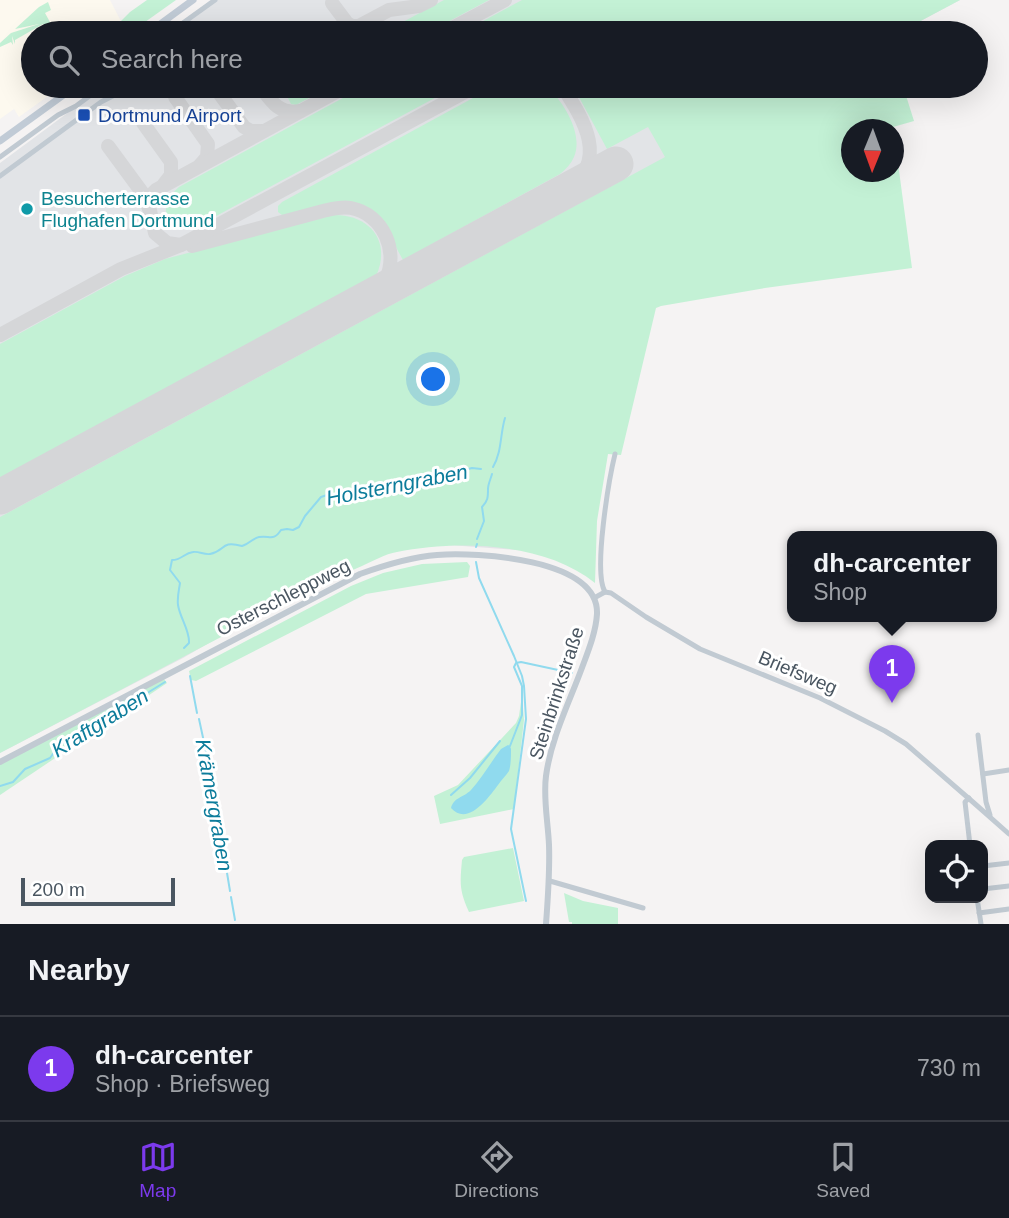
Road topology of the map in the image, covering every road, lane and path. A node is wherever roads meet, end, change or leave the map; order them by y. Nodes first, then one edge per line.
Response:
1 (193, 0) edge
2 (215, 0) edge
3 (164, 21) edge
4 (186, 21) edge
5 (59, 98) edge
6 (87, 98) edge
7 (110, 98) edge
8 (0, 141) edge
9 (0, 157) edge
10 (0, 176) edge
11 (615, 454) dead end
12 (605, 592) junction
13 (594, 598) junction
14 (978, 735) dead end
15 (0, 762) edge
16 (1009, 770) edge
17 (983, 774) junction
18 (985, 793) junction
19 (969, 798) junction
20 (974, 803) junction
21 (991, 818) junction
22 (1009, 834) edge
23 (970, 840) edge
24 (1009, 863) edge
25 (988, 865) edge
26 (550, 881) junction
27 (1009, 886) edge
28 (988, 888) edge
29 (978, 903) edge
30 (643, 908) dead end
31 (1009, 909) edge
32 (979, 913) junction
33 (546, 924) edge
34 (981, 924) edge

1 - 3 main road
2 - 4 street
5 - 8 main road
6 - 9 street
7 - 10 street
11 - 12 street
12 - 13 street
12 - 19 street, Briefsweg
13 - 15 street, Osterschleppweg
13 - 26 street, Steinbrinkstraße
14 - 17 street
16 - 17 street
17 - 18 street
18 - 20 street
18 - 21 street
19 - 20 street, Briefsweg
19 - 23 street
20 - 21 street, Briefsweg
21 - 22 street, Briefsweg
24 - 25 street
26 - 30 street
26 - 33 street, Steinbrinkstraße
27 - 28 street
29 - 32 street
31 - 32 street
32 - 34 street

